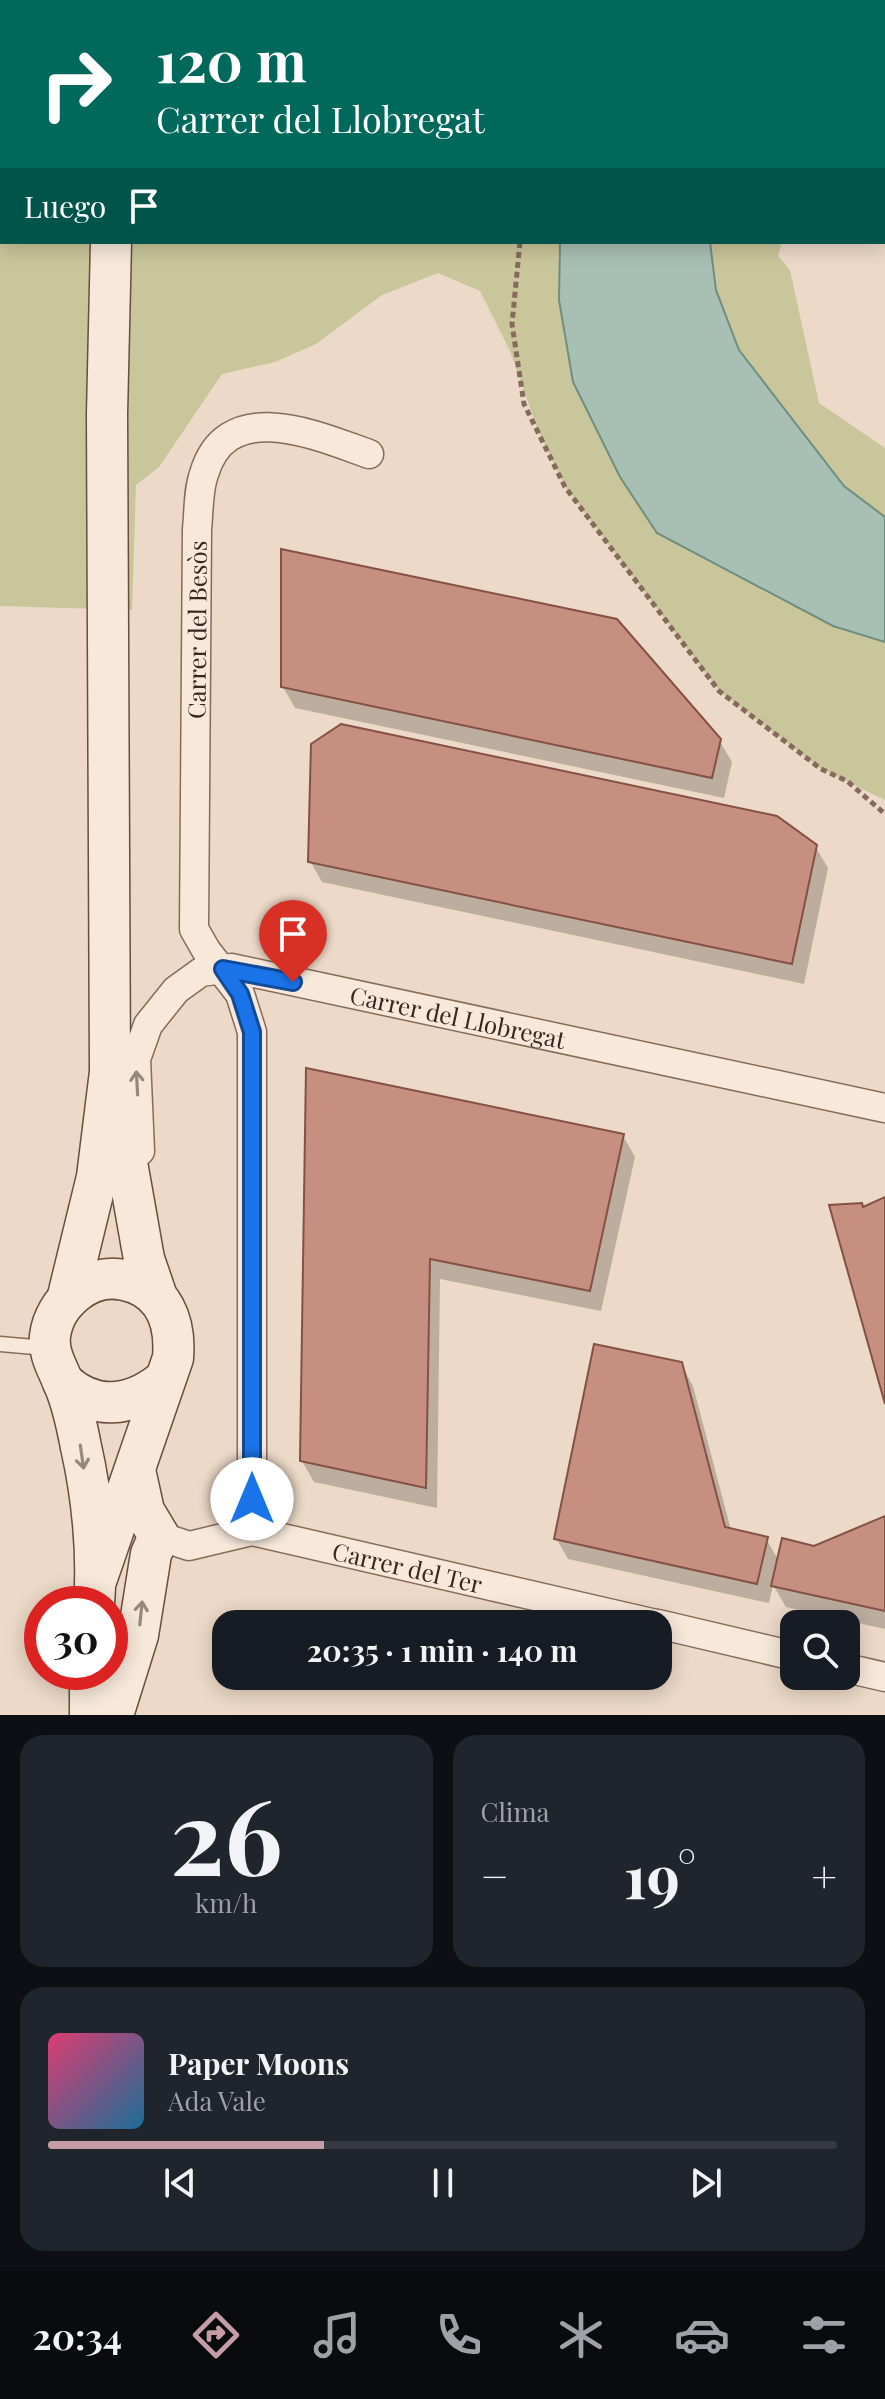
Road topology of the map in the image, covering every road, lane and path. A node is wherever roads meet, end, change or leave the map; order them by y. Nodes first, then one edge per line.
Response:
1 (111, 244) edge
2 (520, 244) edge
3 (369, 454) dead end
4 (885, 814) edge
5 (223, 969) junction
6 (110, 1072) junction
7 (885, 1108) edge
8 (136, 1217) junction
9 (157, 1297) junction
10 (67, 1300) junction
11 (0, 1344) edge
12 (57, 1365) junction
13 (162, 1382) junction
14 (135, 1470) junction
15 (252, 1531) junction
16 (159, 1536) junction
17 (94, 1586) edge
18 (97, 1586) edge
19 (596, 1610) edge
20 (672, 1628) edge
21 (780, 1653) edge
22 (860, 1671) edge
23 (885, 1677) edge
24 (90, 1690) edge
25 (90, 1715) edge
26 (113, 1715) edge

1 - 6 main road
2 - 4 path
3 - 5 street, Carrer del Besòs
5 - 7 street, Carrer del Llobregat
8 -> 5 street
5 - 15 street, Carrer del Besòs
6 - 8 main road
6 - 10 main road
8 - 9 main road
9 - 10 main road
9 - 13 main road
10 - 12 main road
11 - 12 lane
12 - 13 main road
12 -> 17 main road
13 - 14 main road
14 - 16 main road
14 - 18 main road
15 - 16 street, Carrer del Ter
15 - 19 street, Carrer del Ter
26 -> 16 main road
20 - 21 street, Carrer del Ter
22 - 23 street
24 - 25 main road

